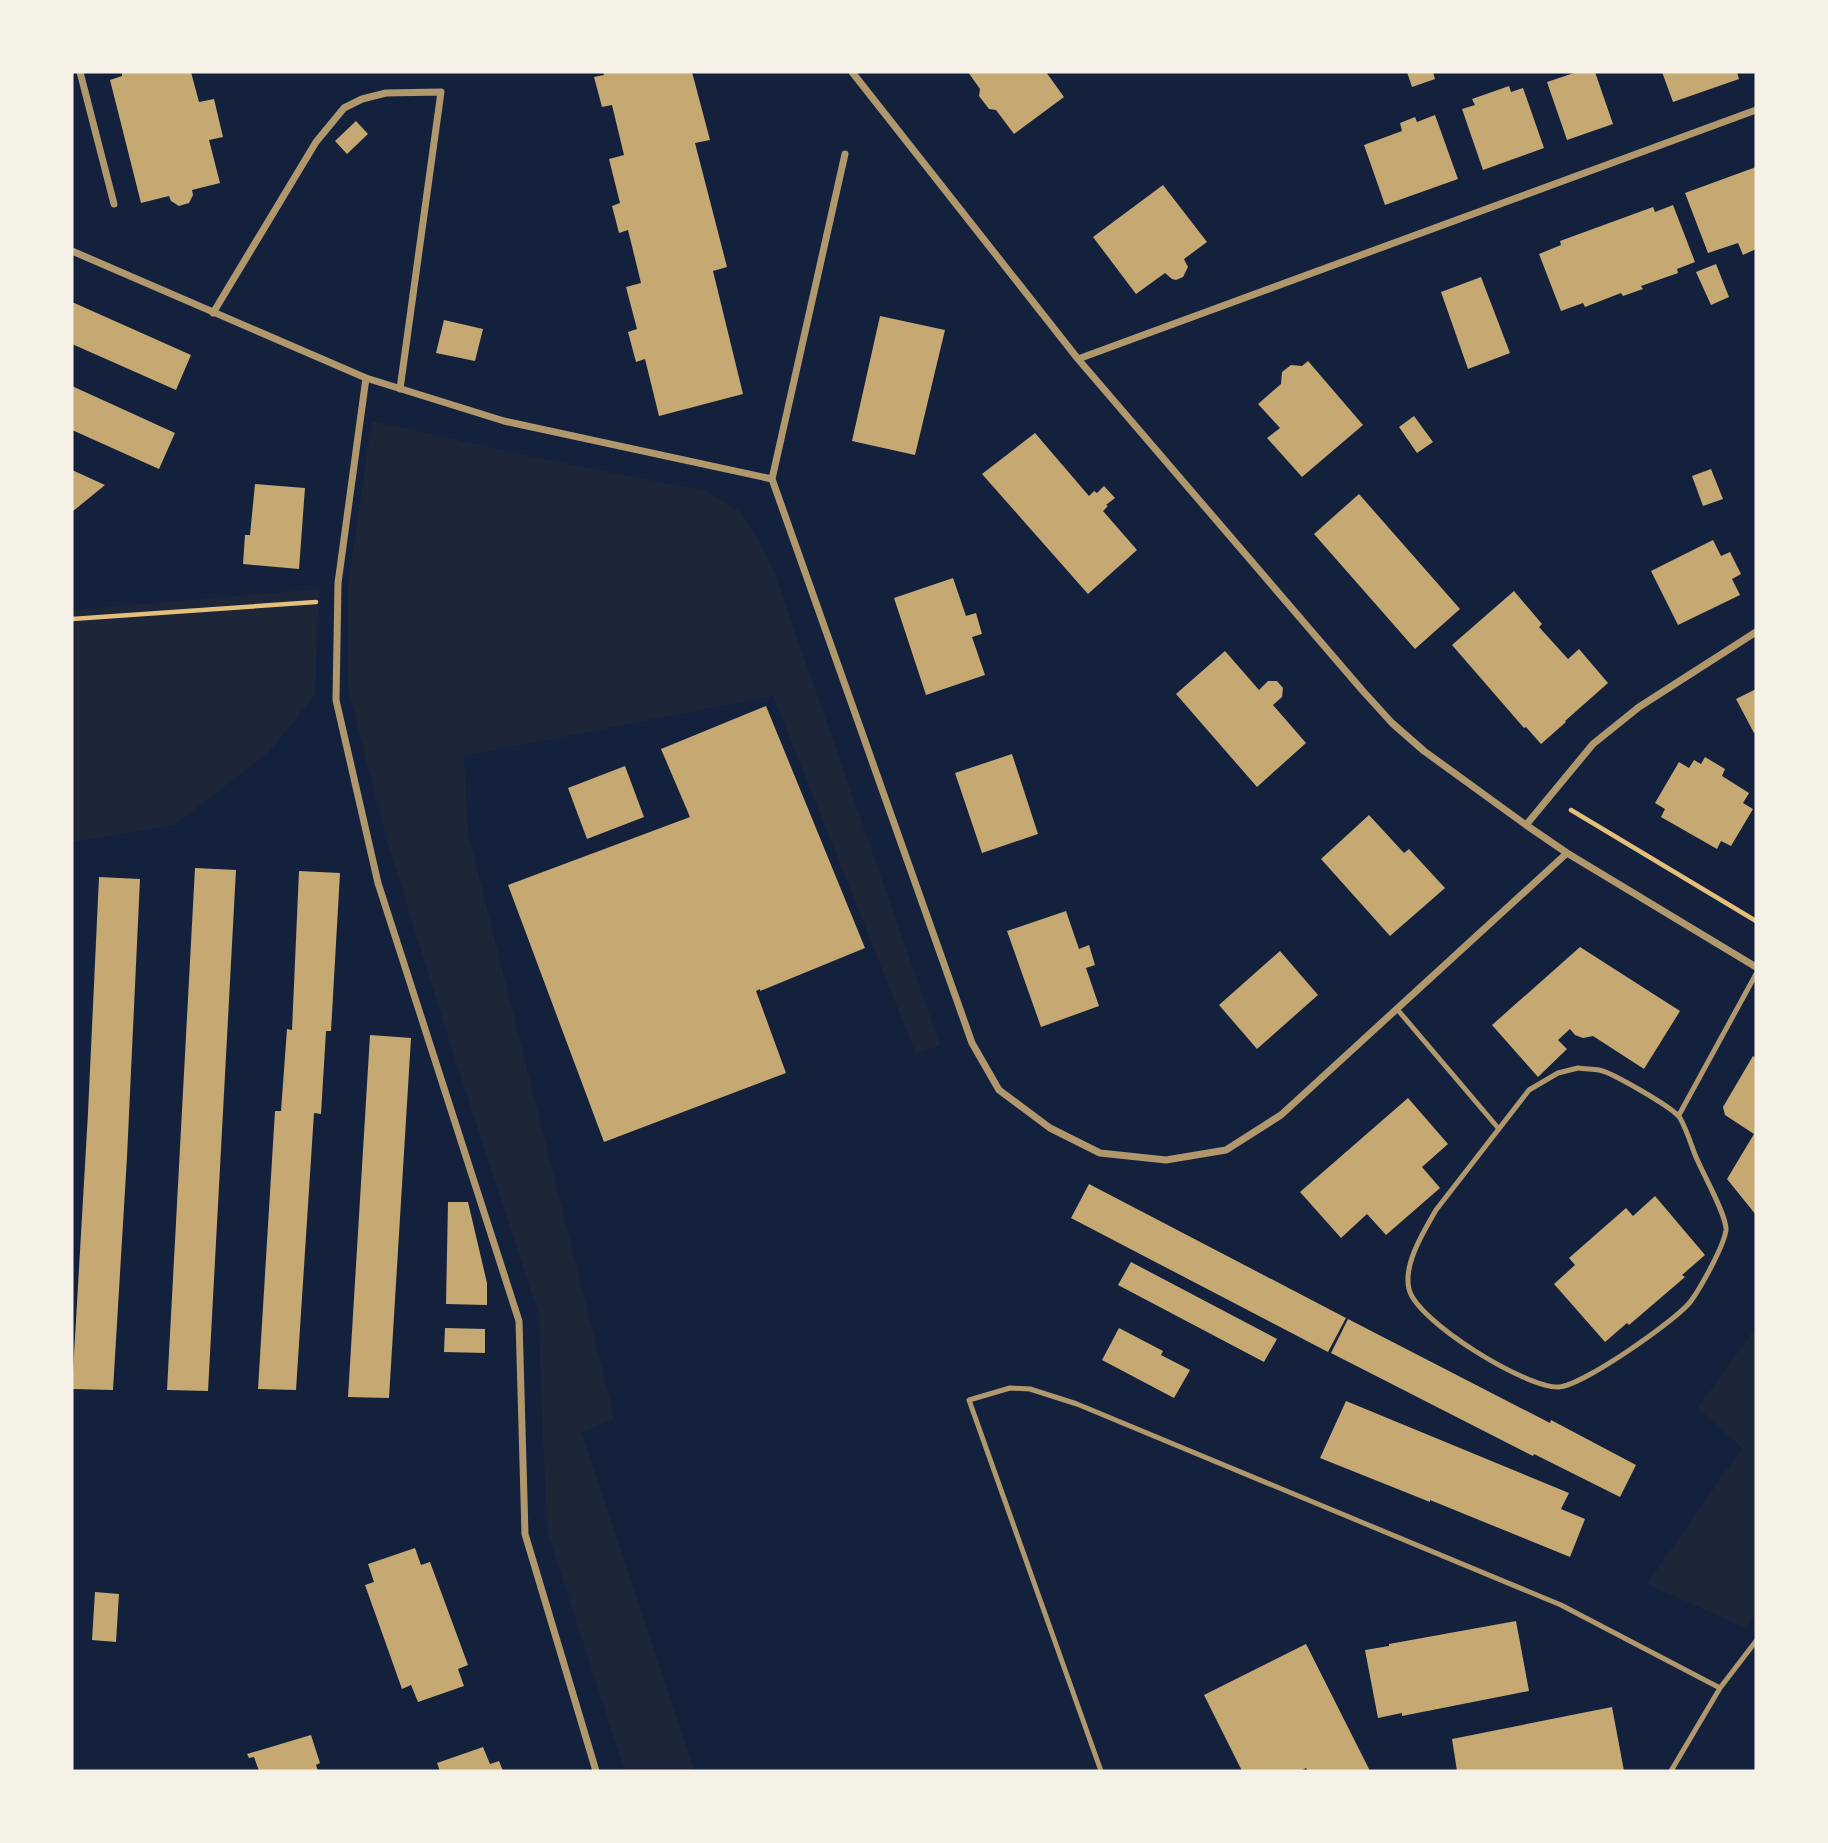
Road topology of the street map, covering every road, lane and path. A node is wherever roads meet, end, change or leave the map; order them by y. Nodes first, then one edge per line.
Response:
1 (80, 72) edge
2 (852, 72) edge
3 (1756, 110) edge
4 (845, 154) dead end
5 (114, 204) dead end
6 (72, 251) edge
7 (213, 313) junction
8 (1078, 359) junction
9 (366, 378) junction
10 (400, 389) junction
11 (772, 479) junction
12 (338, 601) junction
13 (72, 620) edge
14 (1756, 632) edge
15 (1549, 796) junction
16 (1526, 825) junction
17 (1567, 853) junction
18 (1756, 922) edge
19 (1756, 967) edge
20 (1756, 974) edge
21 (1397, 1009) junction
22 (1679, 1115) junction
23 (1499, 1129) junction
24 (1756, 1641) edge
25 (1720, 1688) junction
26 (596, 1771) edge
27 (1101, 1771) edge
28 (1671, 1771) edge

1 - 5 street
2 - 8 street
3 - 8 street
4 - 11 street
6 - 7 street
7 - 9 street
7 - 10 street
8 - 16 street
9 - 10 street
9 - 12 street
10 - 11 street
11 - 21 street
12 - 13 path
12 - 26 street
14 - 15 street
15 - 16 street
15 - 18 path
16 - 17 street
17 - 19 street
17 - 21 street
20 - 22 lane
21 - 23 lane
22 - 23 lane
22 - 23 lane
24 - 25 lane
25 - 27 lane
25 - 28 lane

